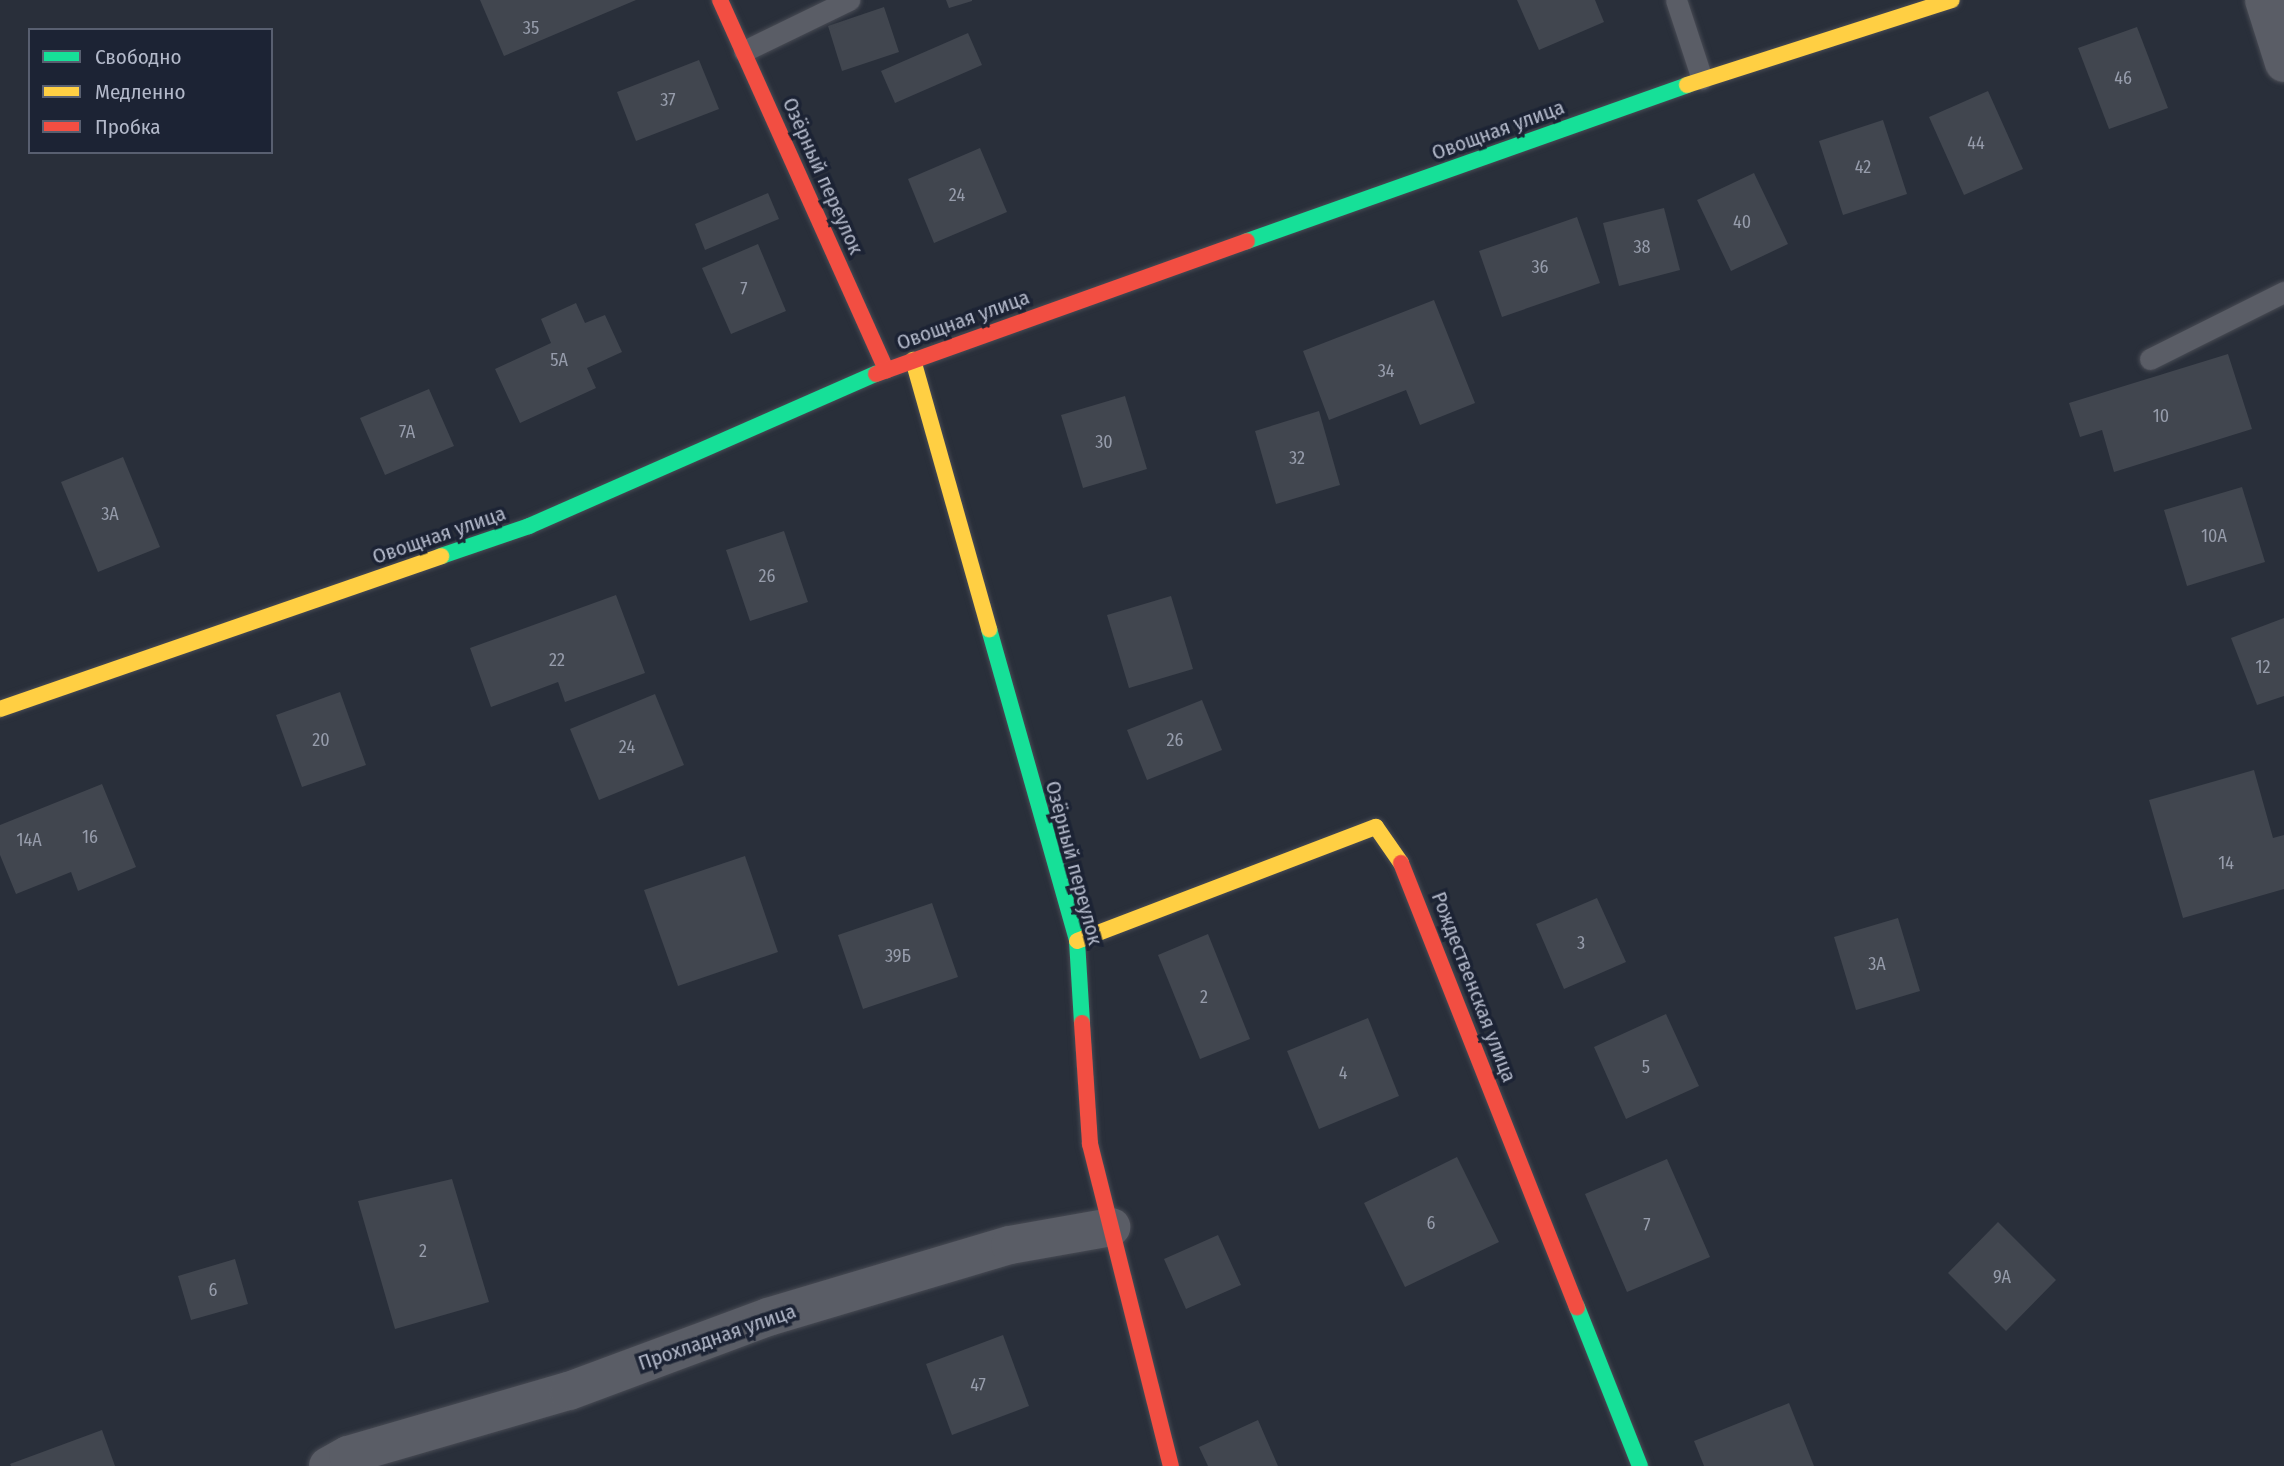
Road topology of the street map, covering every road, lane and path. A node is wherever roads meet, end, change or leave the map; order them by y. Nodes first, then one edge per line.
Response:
1 (720, 0) edge
2 (849, 0) edge
3 (1676, 0) edge
4 (1952, 0) edge
5 (2264, 0) edge
6 (744, 51) junction
7 (2284, 63) edge
8 (1702, 79) junction
9 (2284, 292) edge
10 (2150, 359) dead end
11 (913, 360) junction
12 (886, 370) junction
13 (0, 709) edge
14 (1077, 941) junction
15 (1111, 1227) junction
16 (328, 1466) edge
17 (1171, 1466) edge
18 (1640, 1466) edge

1 - 6 street, Озёрный переулок
2 - 6 lane
3 - 8 lane
4 - 8 street, Овощная улица
5 - 7 street
6 - 12 street, Озёрный переулок
8 - 11 street, Овощная улица
9 - 10 lane
11 - 12 street, Овощная улица
11 - 14 street, Озёрный переулок
12 - 13 street, Овощная улица
14 - 15 street, Озёрный переулок
14 - 18 street, Рождественская улица
15 - 16 street, Прохладная улица
15 - 17 street, Озёрный переулок

